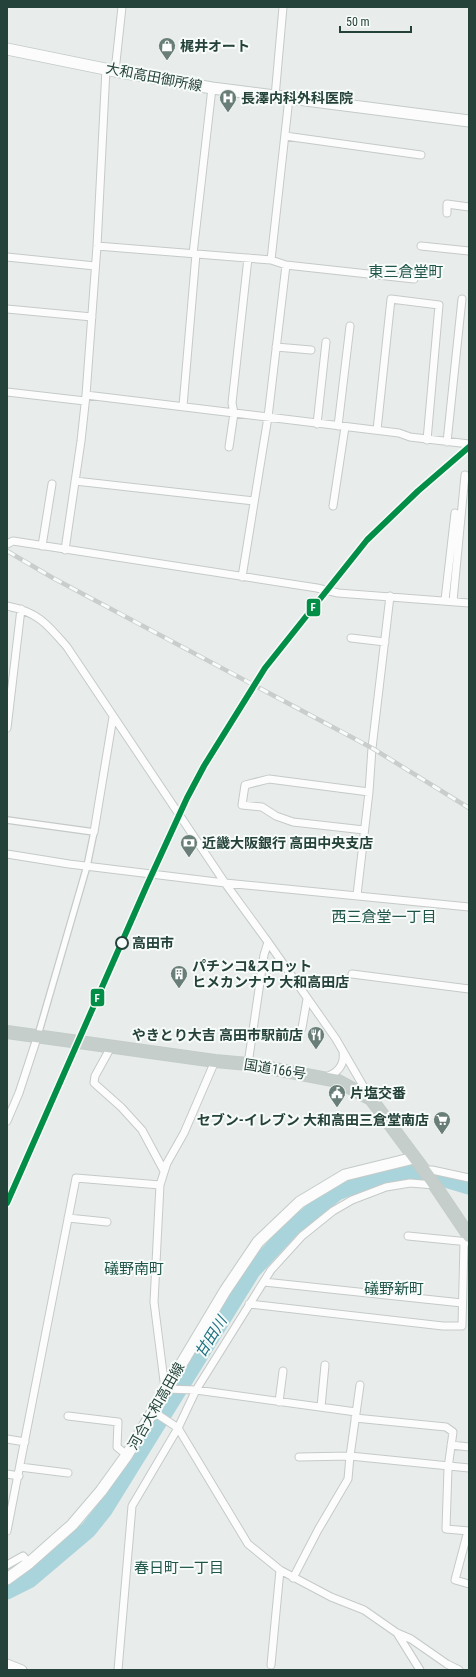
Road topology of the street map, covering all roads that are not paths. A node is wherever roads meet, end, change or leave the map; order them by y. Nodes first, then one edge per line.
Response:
1 (122, 7) edge
2 (283, 7) edge
3 (7, 49) edge
4 (111, 70) junction
5 (212, 88) junction
6 (275, 97) junction
7 (289, 98) junction
8 (469, 121) edge
9 (285, 136) junction
10 (421, 155) dead end
11 (469, 207) edge
12 (447, 213) dead end
13 (96, 246) junction
14 (421, 246) dead end
15 (469, 251) edge
16 (194, 254) junction
17 (7, 257) edge
18 (248, 258) junction
19 (271, 260) junction
20 (286, 265) junction
21 (95, 266) junction
22 (414, 279) dead end
23 (462, 299) dead end
24 (7, 309) edge
25 (92, 317) junction
26 (350, 326) dead end
27 (326, 342) dead end
28 (276, 347) junction
29 (311, 350) dead end
30 (7, 392) edge
31 (86, 398) junction
32 (183, 406) junction
33 (234, 413) junction
34 (268, 417) junction
35 (317, 424) junction
36 (341, 426) junction
37 (377, 430) junction
38 (427, 440) junction
39 (447, 442) junction
40 (469, 444) edge
41 (229, 447) dead end
42 (465, 475) dead end
43 (75, 481) junction
44 (52, 484) dead end
45 (254, 501) junction
46 (333, 506) dead end
47 (455, 513) dead end
48 (7, 544) edge
49 (42, 546) junction
50 (65, 550) junction
51 (242, 577) junction
52 (390, 596) junction
53 (445, 600) junction
54 (453, 601) junction
55 (469, 603) edge
56 (7, 606) edge
57 (21, 609) junction
58 (351, 638) dead end
59 (385, 642) junction
60 (113, 717) junction
61 (7, 728) edge
62 (368, 792) junction
63 (7, 820) edge
64 (364, 830) junction
65 (94, 832) junction
66 (7, 854) edge
67 (87, 866) junction
68 (225, 883) junction
69 (357, 896) junction
70 (469, 907) edge
71 (268, 942) junction
72 (352, 974) dead end
73 (469, 988) edge
74 (307, 999) junction
75 (302, 1028) dead end
76 (7, 1032) edge
77 (38, 1035) junction
78 (111, 1046) junction
79 (343, 1050) junction
80 (215, 1061) junction
81 (248, 1064) junction
82 (315, 1076) junction
83 (370, 1099) junction
84 (7, 1121) edge
85 (414, 1158) junction
86 (423, 1170) junction
87 (164, 1171) junction
88 (469, 1177) edge
89 (433, 1183) junction
90 (160, 1185) junction
91 (68, 1218) junction
92 (108, 1222) dead end
93 (408, 1236) dead end
94 (467, 1240) edge
95 (264, 1282) junction
96 (462, 1303) junction
97 (249, 1304) junction
98 (325, 1365) dead end
99 (283, 1371) dead end
100 (360, 1385) dead end
101 (170, 1389) junction
102 (193, 1390) junction
103 (279, 1402) junction
104 (321, 1407) junction
105 (156, 1413) junction
106 (356, 1415) junction
107 (68, 1416) dead end
108 (178, 1428) junction
109 (7, 1439) edge
110 (25, 1442) junction
111 (451, 1445) junction
112 (469, 1447) edge
113 (127, 1455) junction
114 (350, 1456) junction
115 (299, 1457) dead end
116 (448, 1465) junction
117 (20, 1467) junction
118 (469, 1468) edge
119 (68, 1473) dead end
120 (7, 1474) edge
121 (19, 1476) junction
122 (8, 1517) edge
123 (7, 1531) edge
124 (469, 1531) edge
125 (29, 1563) junction
126 (7, 1565) edge
127 (280, 1570) junction
128 (293, 1578) junction
129 (7, 1579) edge
130 (469, 1584) edge
131 (397, 1633) junction
132 (7, 1664) edge
133 (271, 1665) dead end
134 (22, 1670) edge
135 (118, 1670) edge
136 (420, 1670) edge
137 (459, 1670) edge

1 - 4 street
2 - 6 street
3 - 4 main road, 大和高田御所線
4 - 5 main road, 大和高田御所線
4 - 13 street
5 - 6 main road, 大和高田御所線
5 - 16 street
6 - 7 main road, 大和高田御所線
7 - 8 main road, 大和高田御所線
7 - 9 street
9 - 10 street
9 - 19 street
11 - 12 street
13 - 16 street
13 - 21 street
14 - 15 street
16 - 18 street
16 - 32 street
17 - 21 street
18 - 19 street
18 - 33 street
19 - 20 street
20 - 22 street
20 - 28 street
21 - 25 street
23 - 39 street
24 - 25 street
25 - 31 street
26 - 36 street
27 - 35 street
28 - 29 street
28 - 34 street
30 - 31 street
31 - 32 street
31 - 43 street
32 - 33 street
33 - 34 street
33 - 41 street
34 - 35 street
34 - 45 street
35 - 36 street
36 - 37 street
36 - 46 street
37 - 38 street
37 - 38 street
38 - 39 street
39 - 40 street
42 - 54 street
43 - 45 street
43 - 50 street
44 - 49 street
45 - 51 street
47 - 53 street
48 - 49 street
49 - 50 street
50 - 51 street
51 - 52 street
52 - 53 street
52 - 59 street
53 - 54 street
54 - 55 street
56 - 57 street
57 - 60 street
57 - 61 street
58 - 59 street
59 - 62 street
60 - 65 street
60 - 68 street
62 - 64 street
62 - 64 street
63 - 65 street
64 - 69 street
65 - 67 street
66 - 67 street
67 - 68 street
67 - 77 street
68 - 69 street
68 - 71 street
69 - 70 street
71 - 74 street
71 - 81 street
72 - 73 street
74 - 75 street
74 - 79 street
76 - 77 highway, 国道166号
77 - 78 highway, 国道166号
77 - 84 street
78 - 80 highway, 国道166号
78 - 87 street
79 - 82 street
79 - 83 street
80 - 81 highway, 国道166号
80 - 87 street
81 - 82 highway, 国道166号
82 - 83 highway, 国道166号
83 - 85 highway, 国道166号
85 - 86 highway, 国道166号
85 - 101 main road, 河合大和高田線
86 - 88 street
86 - 89 highway, 国道166号
87 - 90 street
89 - 94 highway, 国道166号
89 - 95 street
90 - 91 street
90 - 101 street
91 - 92 street
91 - 110 street
93 - 94 street
94 - 96 street
95 - 96 street
95 - 97 street
96 - 97 street
97 - 102 street
98 - 104 street
99 - 103 street
100 - 106 street
101 - 102 street
101 - 105 main road, 河合大和高田線
102 - 103 street
102 - 108 street
103 - 104 street
104 - 106 street
105 - 108 street
105 - 113 main road, 河合大和高田線
106 - 111 street
106 - 114 street
107 - 113 street
108 - 127 street
108 - 135 street
109 - 110 street
110 - 117 street
111 - 112 street
111 - 116 street
113 - 125 main road, 河合大和高田線
114 - 115 street
114 - 116 street
114 - 128 street
116 - 118 street
116 - 124 street
117 - 119 street
117 - 121 street
120 - 121 street
121 - 122 street
122 - 123 street
124 - 130 street
125 - 126 street
125 - 129 main road, 河合大和高田線
127 - 128 street
127 - 133 street
128 - 131 street
131 - 136 street
131 - 137 street
132 - 134 street

